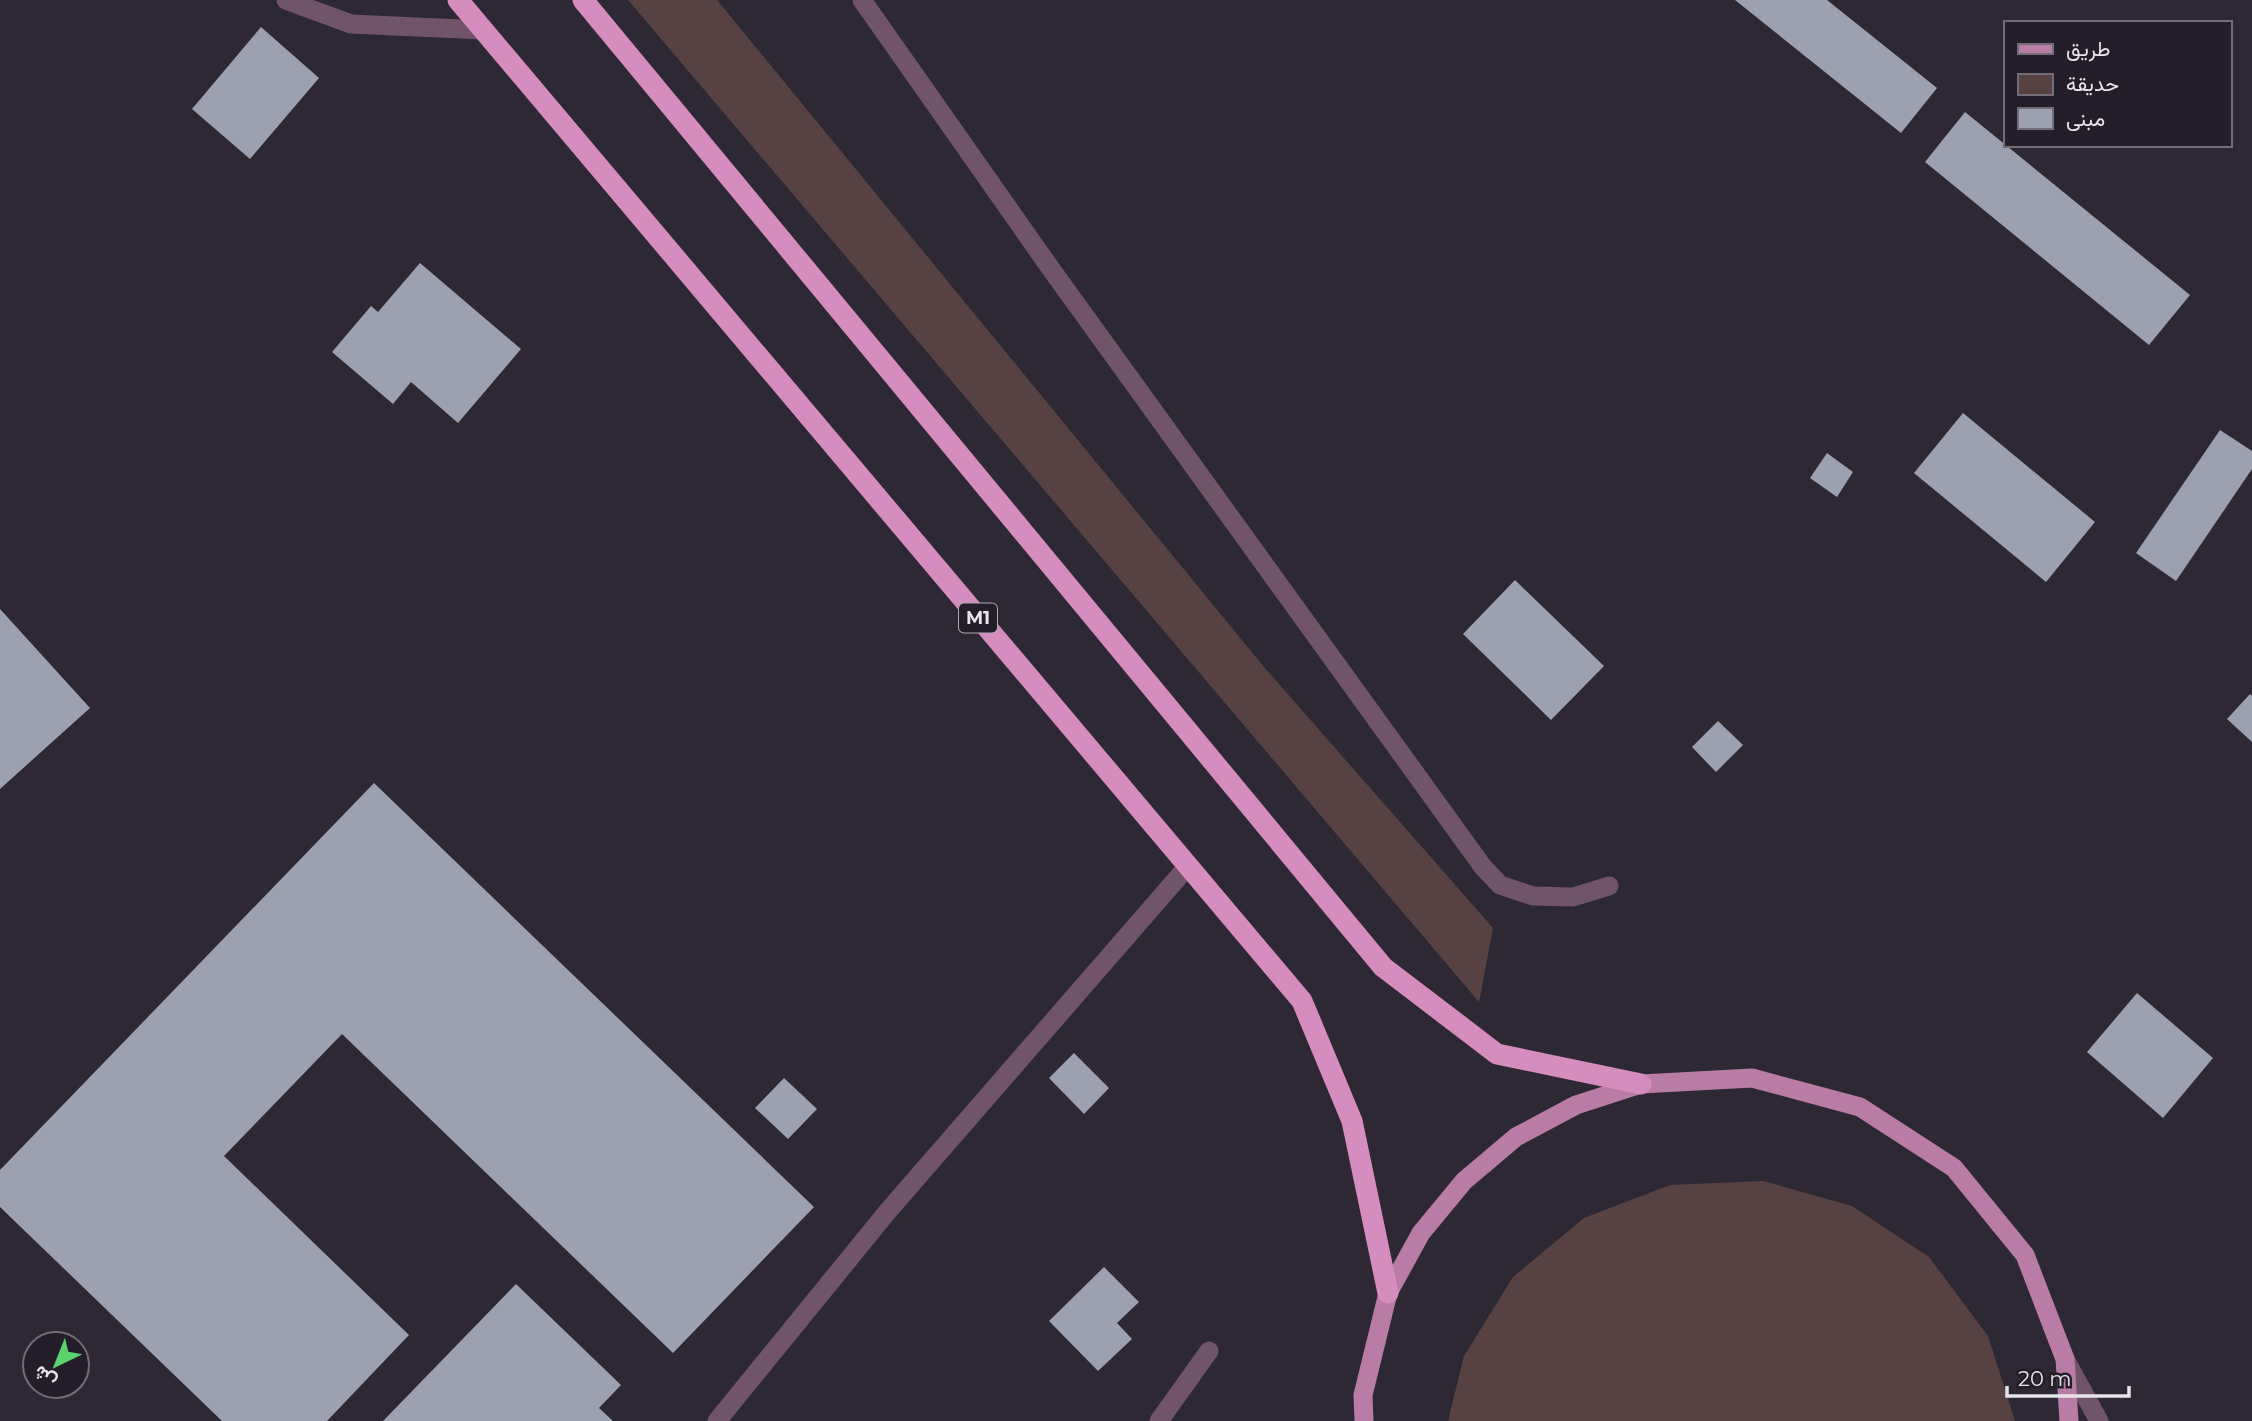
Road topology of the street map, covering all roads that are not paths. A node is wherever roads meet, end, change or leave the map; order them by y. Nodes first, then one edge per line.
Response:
1 (286, 0) edge
2 (458, 0) edge
3 (583, 0) edge
4 (862, 0) edge
5 (483, 30) junction
6 (1188, 866) junction
7 (1609, 886) dead end
8 (1641, 1084) junction
9 (1388, 1293) junction
10 (1209, 1350) dead end
11 (2065, 1359) junction
12 (717, 1421) edge
13 (1159, 1421) edge
14 (1364, 1421) edge
15 (2069, 1421) edge
16 (2099, 1421) edge

1 - 5 street
2 - 5 highway, M1
3 - 8 highway
4 - 7 street
5 - 6 highway, M1
6 - 9 highway, M1
6 - 12 street
8 - 9 main road
8 - 11 main road
9 - 14 main road
10 - 13 street
11 - 15 main road
11 - 16 street

